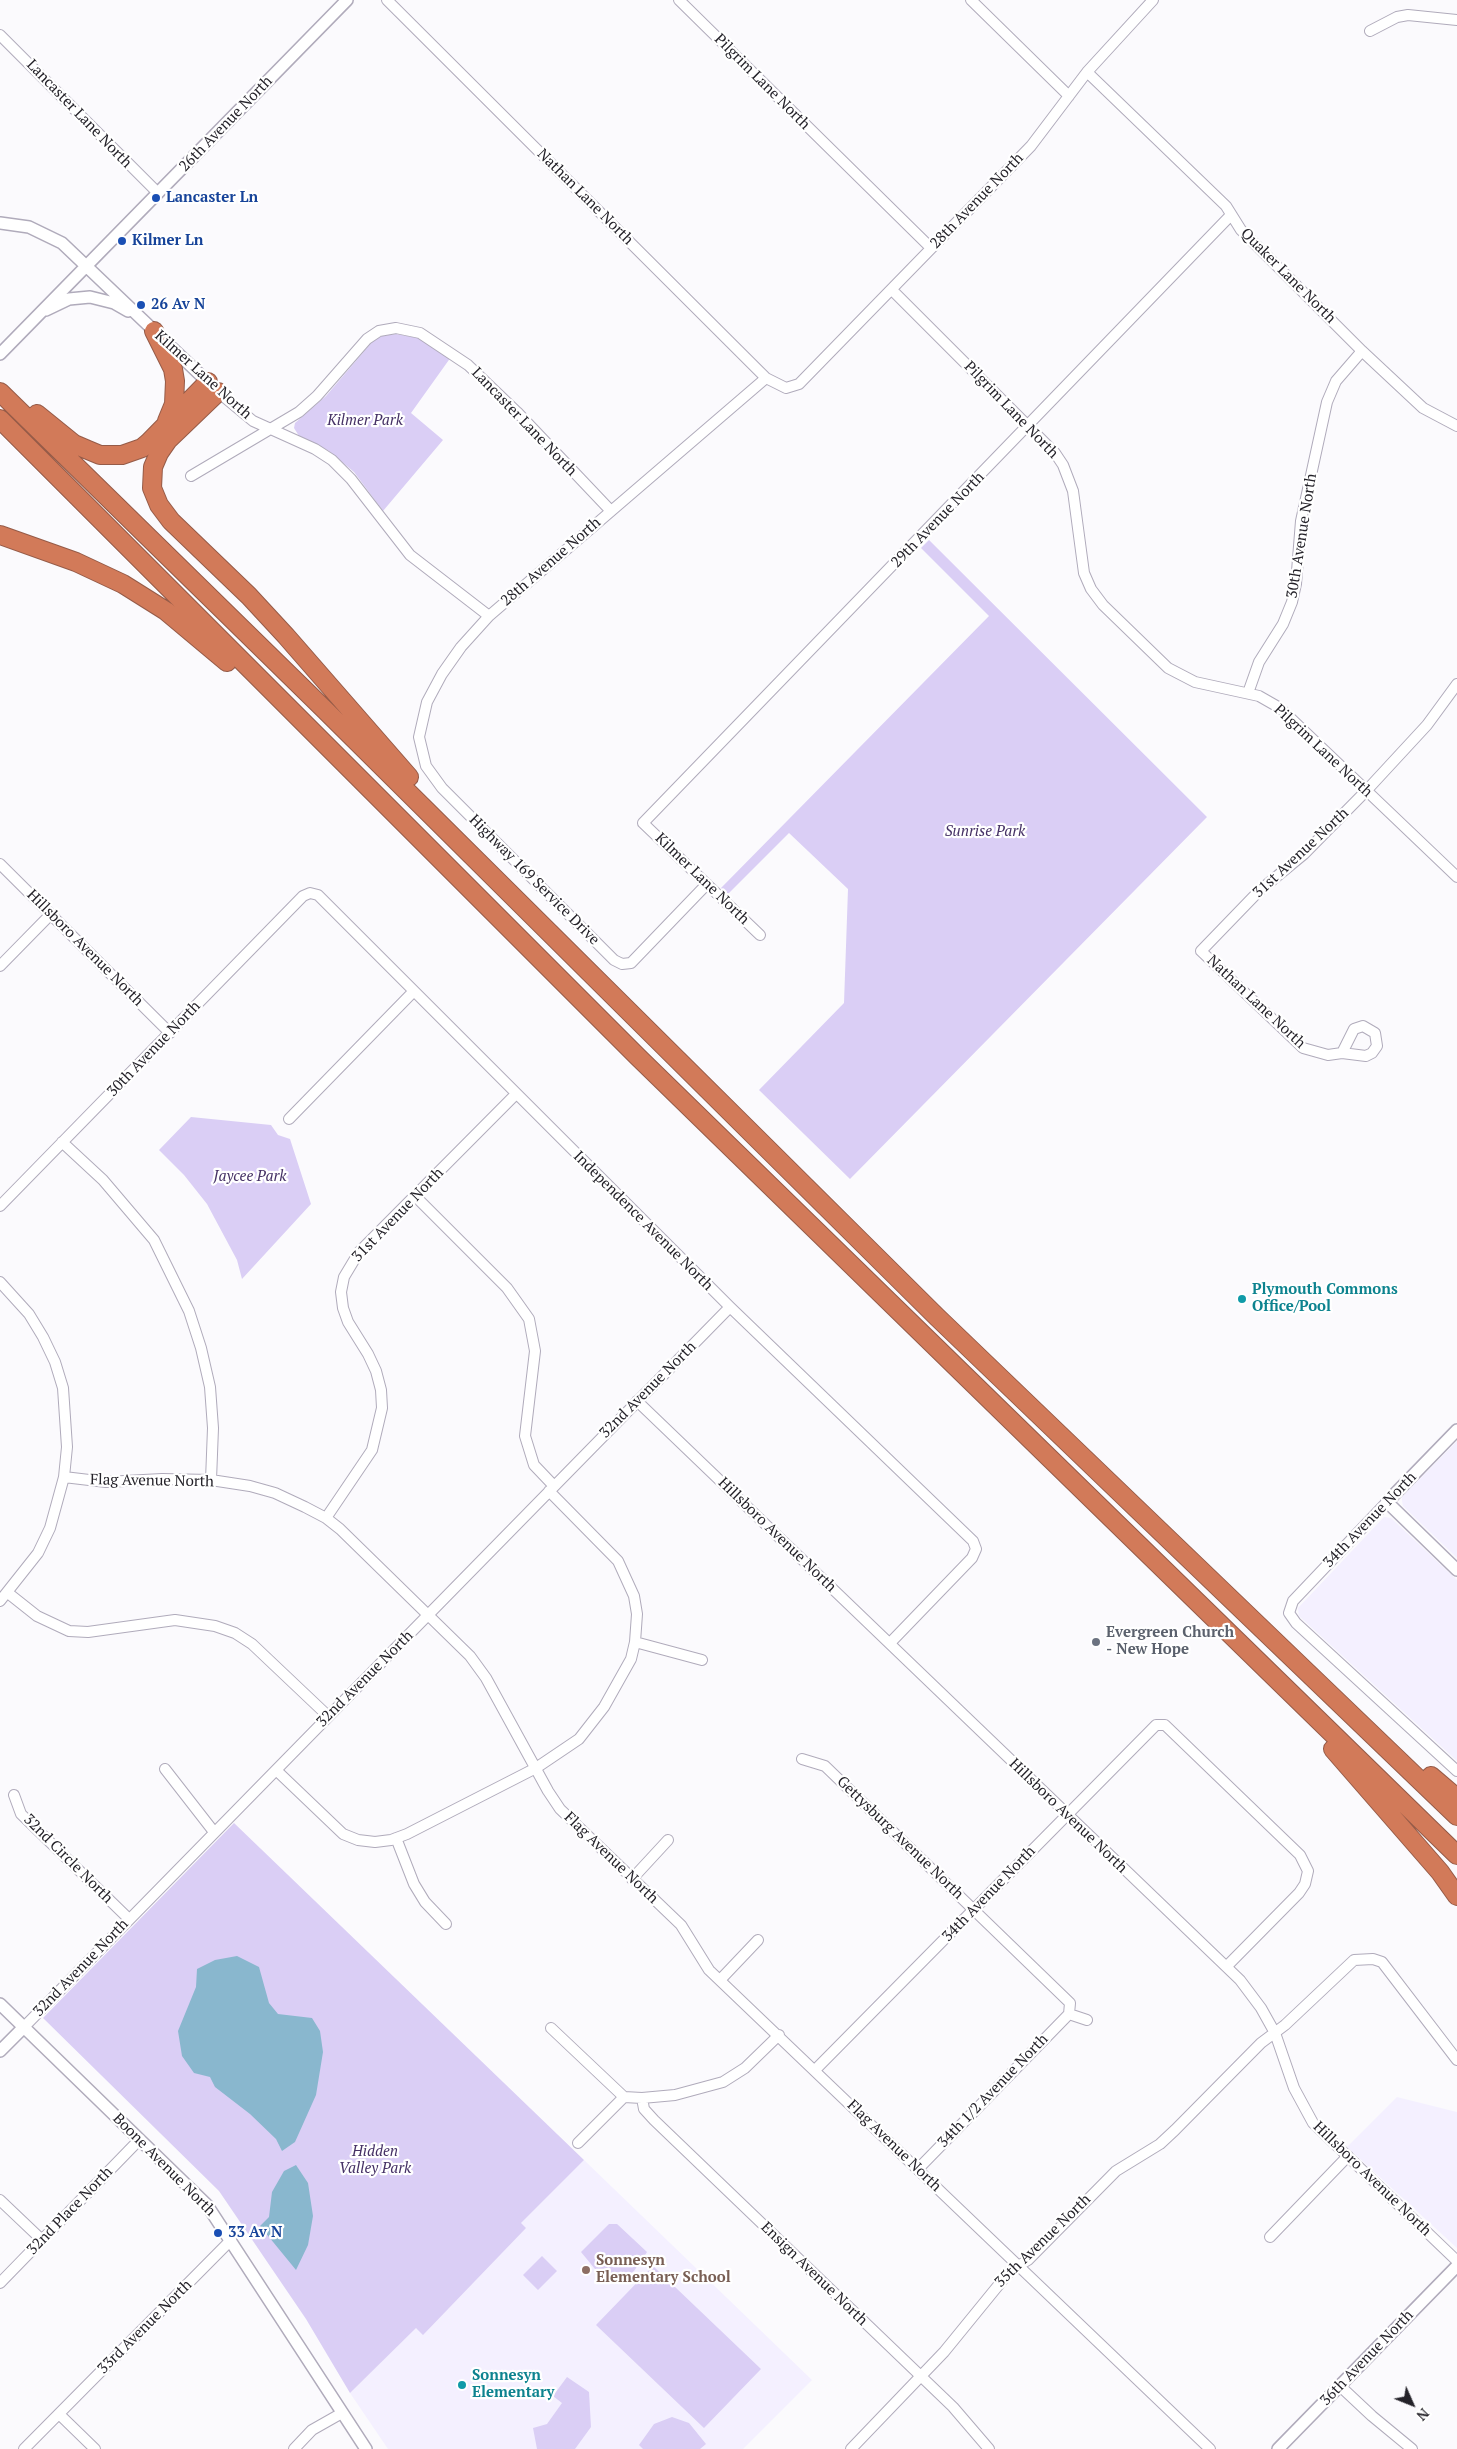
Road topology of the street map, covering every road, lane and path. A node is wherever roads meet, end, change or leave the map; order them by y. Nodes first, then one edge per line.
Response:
1 (348, 0) edge
2 (387, 0) edge
3 (679, 0) edge
4 (971, 0) edge
5 (1153, 0) edge
6 (1457, 20) edge
7 (1370, 31) dead end
8 (0, 35) edge
9 (1087, 72) junction
10 (1069, 96) junction
11 (158, 193) junction
12 (1232, 215) junction
13 (0, 223) edge
14 (931, 248) junction
15 (86, 265) junction
16 (892, 290) junction
17 (40, 312) junction
18 (141, 318) junction
19 (154, 331) junction
20 (1362, 351) junction
21 (0, 354) edge
22 (766, 378) junction
23 (0, 384) edge
24 (213, 387) junction
25 (786, 388) joint
26 (0, 392) edge
27 (0, 419) edge
28 (1029, 426) junction
29 (1457, 426) edge
30 (161, 429) junction
31 (272, 430) junction
32 (191, 476) dead end
33 (610, 510) junction
34 (0, 534) edge
35 (489, 616) junction
36 (1457, 684) edge
37 (1248, 693) junction
38 (332, 752) junction
39 (442, 788) joint
40 (1366, 791) junction
41 (644, 823) joint
42 (445, 828) junction
43 (0, 864) edge
44 (1457, 877) edge
45 (707, 884) junction
46 (310, 893) joint
47 (51, 914) junction
48 (760, 935) dead end
49 (1201, 951) joint
50 (0, 966) edge
51 (414, 992) junction
52 (170, 1033) junction
53 (1342, 1054) dead end
54 (516, 1094) junction
55 (289, 1119) dead end
56 (62, 1142) junction
57 (415, 1196) junction
58 (0, 1206) edge
59 (0, 1282) edge
60 (730, 1307) junction
61 (637, 1401) junction
62 (1457, 1430) edge
63 (64, 1477) junction
64 (211, 1480) junction
65 (551, 1489) junction
66 (1387, 1502) junction
67 (326, 1518) junction
68 (1457, 1570) edge
69 (4, 1597) edge
70 (428, 1614) junction
71 (635, 1642) junction
72 (890, 1644) junction
73 (1257, 1659) junction
74 (702, 1660) dead end
75 (1323, 1686) junction
76 (328, 1716) junction
77 (802, 1759) dead end
78 (536, 1768) junction
79 (165, 1769) dead end
80 (276, 1770) junction
81 (1457, 1772) edge
82 (14, 1794) dead end
83 (1457, 1798) edge
84 (1066, 1815) junction
85 (1457, 1816) edge
86 (214, 1832) junction
87 (396, 1838) junction
88 (668, 1840) dead end
89 (1457, 1855) edge
90 (632, 1879) junction
91 (1457, 1896) edge
92 (974, 1910) junction
93 (129, 1919) junction
94 (446, 1924) dead end
95 (758, 1940) dead end
96 (1227, 1966) junction
97 (720, 1980) junction
98 (0, 2004) edge
99 (1069, 2014) junction
100 (1087, 2020) dead end
101 (24, 2027) junction
102 (552, 2028) dead end
103 (1275, 2033) junction
104 (780, 2036) junction
105 (0, 2051) edge
106 (1457, 2060) edge
107 (815, 2070) junction
108 (624, 2097) junction
109 (642, 2098) junction
110 (140, 2139) junction
111 (578, 2143) dead end
112 (1348, 2156) junction
113 (918, 2168) junction
114 (0, 2200) edge
115 (1270, 2237) dead end
116 (42, 2240) junction
117 (231, 2240) junction
118 (1457, 2261) edge
119 (1019, 2266) junction
120 (1457, 2266) edge
121 (0, 2283) edge
122 (920, 2376) junction
123 (1340, 2386) junction
124 (342, 2413) junction
125 (59, 2414) junction
126 (24, 2449) edge
127 (95, 2449) edge
128 (294, 2449) edge
129 (366, 2449) edge
130 (851, 2449) edge
131 (989, 2449) edge
132 (1210, 2449) edge
133 (1278, 2449) edge
134 (1412, 2449) edge

1 - 11 street, 26th Avenue North
2 - 22 street, Nathan Lane North
3 - 14 street, Pilgrim Lane North
4 - 10 street
5 - 9 street, 28th Avenue North
6 - 7 street
8 - 11 street, Lancaster Lane North
9 - 10 street, 28th Avenue North
9 - 12 street, Quaker Lane North
10 - 14 street, 28th Avenue North
11 - 15 street, 26th Avenue North
12 - 20 street, Quaker Lane North
12 - 28 street, 29th Avenue North
13 - 15 street, Kilmer Lane North
14 - 16 street, 28th Avenue North
15 - 17 street, 26th Avenue North
15 - 18 street, Kilmer Lane North
16 - 25 street, 28th Avenue North
16 - 28 street, Pilgrim Lane North
17 - 18 street
17 - 21 street, 26th Avenue North
18 - 19 street, Kilmer Lane North
19 - 24 street, Kilmer Lane North
19 - 30 highway
20 - 29 street, Quaker Lane North
20 - 37 street, 30th Avenue North
22 - 25 street, Nathan Lane North
22 - 33 street, 28th Avenue North
23 - 30 highway
24 - 30 highway
24 - 31 street, Kilmer Lane North
24 - 42 highway
26 - 42 highway
27 - 38 highway
28 - 37 street, Pilgrim Lane North
28 - 41 street, 29th Avenue North
31 - 32 street
31 - 33 street, Lancaster Lane North
31 - 35 street, Kilmer Lane North
33 - 35 street, 28th Avenue North
34 - 38 highway
35 - 39 street, 28th Avenue North
36 - 40 street, 31st Avenue North
37 - 40 street, Pilgrim Lane North
38 - 73 highway
39 - 45 street, Highway 169 Service Drive
40 - 44 street, Pilgrim Lane North
40 - 49 street, 31st Avenue North
41 - 45 street, Kilmer Lane North
42 - 75 highway
43 - 47 street, Hillsboro Avenue North
45 - 48 street, Kilmer Lane North
46 - 51 street, Independence Avenue North
46 - 52 street, 30th Avenue North
47 - 50 street
47 - 52 street, Hillsboro Avenue North
49 - 53 street, Nathan Lane North
51 - 54 street, Independence Avenue North
51 - 55 street
52 - 56 street, 30th Avenue North
54 - 57 street, 31st Avenue North
54 - 60 street, Independence Avenue North
56 - 58 street, 30th Avenue North
56 - 64 street
57 - 65 street
57 - 67 street, 31st Avenue North
59 - 63 street
60 - 61 street, 32nd Avenue North
60 - 72 street, Independence Avenue North
61 - 65 street, 32nd Avenue North
61 - 72 street, Hillsboro Avenue North
62 - 66 street, 34th Avenue North
63 - 64 street, Flag Avenue North
63 - 69 street
64 - 67 street, Flag Avenue North
65 - 70 street, 32nd Avenue North
65 - 71 street
66 - 68 street
66 - 81 street, 34th Avenue North
67 - 70 street, Flag Avenue North
69 - 76 street
70 - 76 street, 32nd Avenue North
70 - 78 street, Flag Avenue North
71 - 74 street
71 - 78 street
72 - 84 street, Hillsboro Avenue North
73 - 89 highway
73 - 91 highway
75 - 83 highway
75 - 85 highway
76 - 80 street, 32nd Avenue North
77 - 92 street, Gettysburg Avenue North
78 - 87 street
78 - 90 street, Flag Avenue North
79 - 86 street
80 - 86 street, 32nd Avenue North
80 - 87 street
82 - 93 street, 32nd Circle North
84 - 92 street, 34th Avenue North
84 - 96 street, Hillsboro Avenue North
84 - 96 street, 34th Avenue North
86 - 93 street, 32nd Avenue North
87 - 94 street
88 - 90 street
90 - 97 street, Flag Avenue North
92 - 99 street, Gettysburg Avenue North
92 - 107 street, 34th Avenue North
93 - 101 street, 32nd Avenue North
95 - 97 street
96 - 103 street, Hillsboro Avenue North
97 - 104 street, Flag Avenue North
98 - 101 street, Boone Avenue North
99 - 100 street
99 - 113 street, 34th 1/2 Avenue North
101 - 105 street, 32nd Avenue North
101 - 110 street, Boone Avenue North
102 - 108 street
103 - 106 street
103 - 112 street, Hillsboro Avenue North
103 - 119 street, 35th Avenue North
104 - 107 street, Flag Avenue North
104 - 109 street
107 - 113 street, Flag Avenue North
108 - 109 street
108 - 111 street
109 - 122 street, Ensign Avenue North
110 - 116 street, 32nd Place North
110 - 117 street, Boone Avenue North
112 - 115 street
112 - 118 street, Hillsboro Avenue North
113 - 119 street, Flag Avenue North
114 - 116 street
116 - 121 street, 32nd Place North
117 - 124 street, Boone Avenue North
117 - 125 street, 33rd Avenue North
119 - 122 street, 35th Avenue North
119 - 132 street, Flag Avenue North
120 - 123 street, 36th Avenue North
122 - 130 street, 35th Avenue North
122 - 131 street, Ensign Avenue North
123 - 133 street, 36th Avenue North
123 - 134 street
124 - 128 street
124 - 129 street, Boone Avenue North
125 - 126 street, 33rd Avenue North
125 - 127 street

